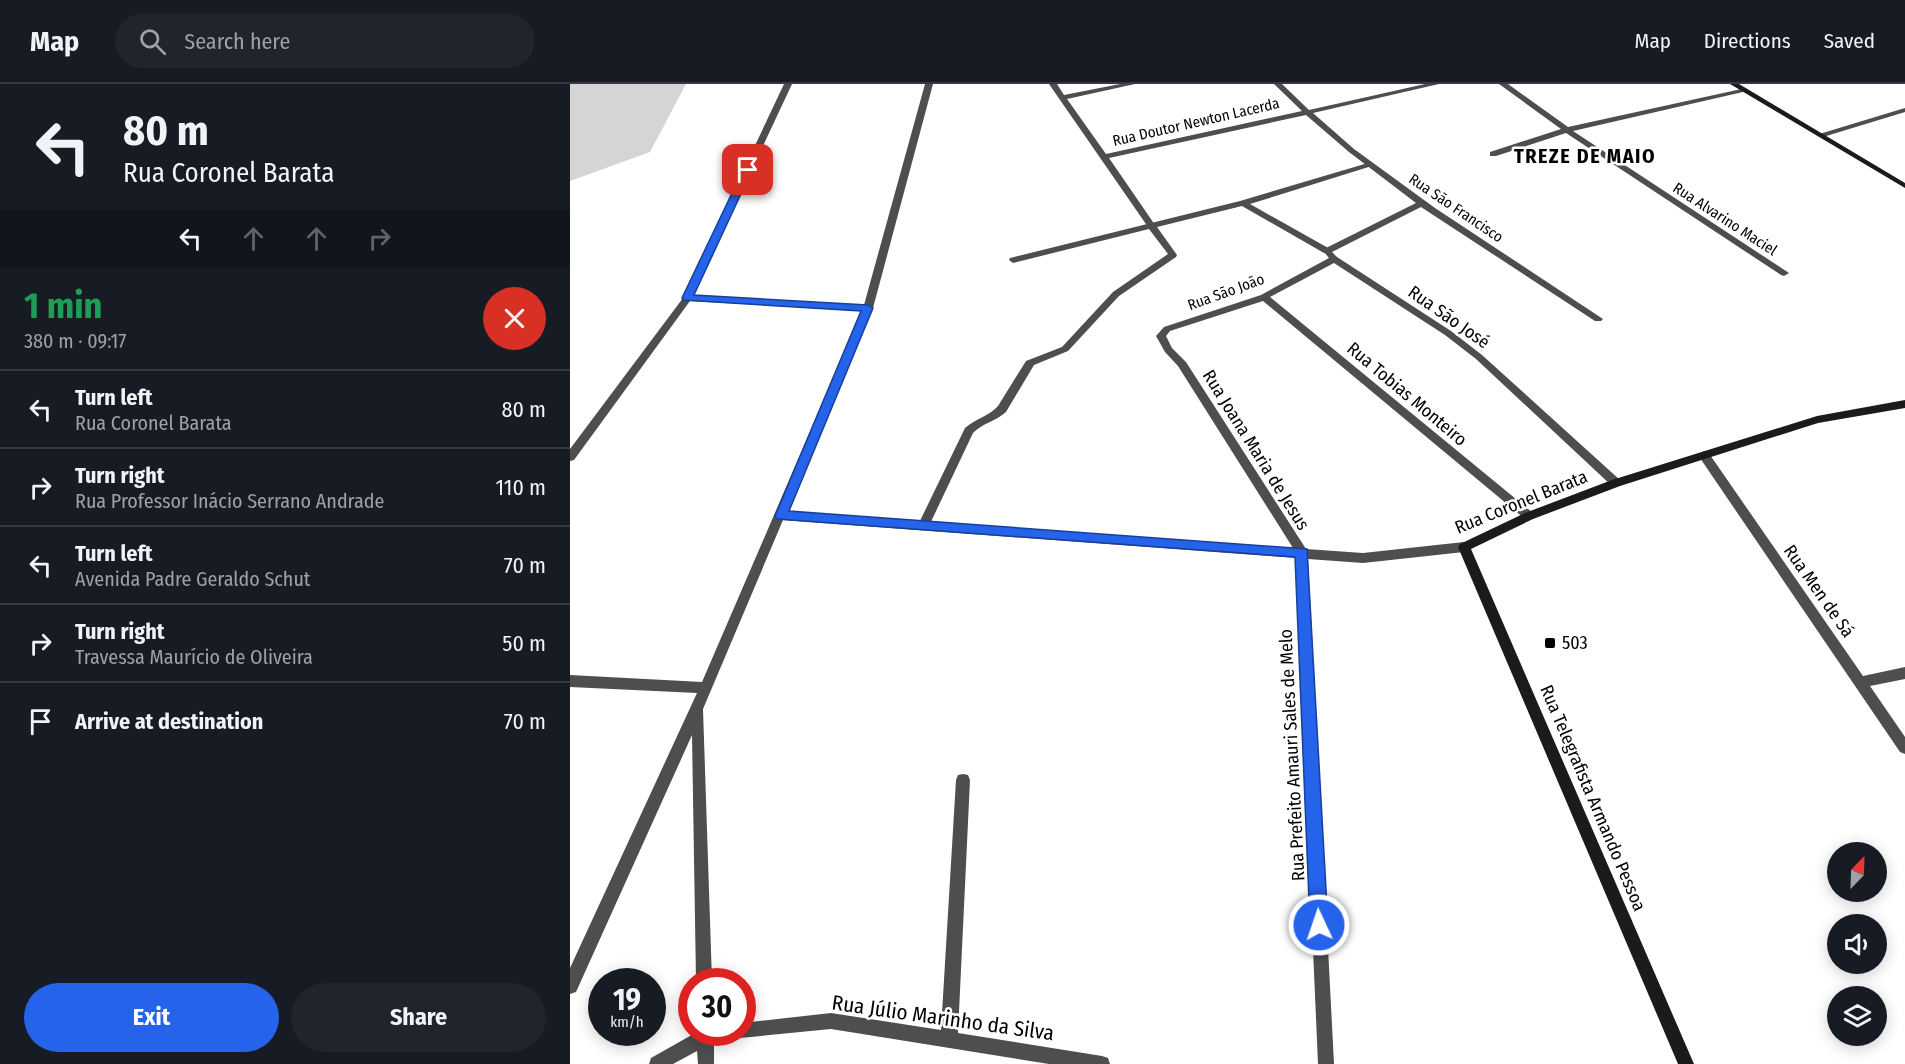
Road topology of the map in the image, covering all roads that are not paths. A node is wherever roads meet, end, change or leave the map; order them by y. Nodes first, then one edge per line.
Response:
1 (788, 84) edge
2 (929, 84) edge
3 (1053, 84) edge
4 (1131, 84) edge
5 (1278, 84) edge
6 (1435, 84) edge
7 (1503, 84) edge
8 (1734, 84) edge
9 (1743, 90) junction
10 (1061, 98) junction
11 (1905, 110) edge
12 (1304, 111) junction
13 (1567, 130) junction
14 (1820, 135) junction
15 (1493, 154) dead end
16 (1104, 157) junction
17 (1371, 165) junction
18 (1905, 186) edge
19 (1244, 203) junction
20 (1422, 203) junction
21 (1151, 225) junction
22 (1331, 255) junction
23 (1013, 260) dead end
24 (1784, 273) dead end
25 (1264, 297) junction
26 (687, 298) junction
27 (868, 308) junction
28 (1598, 320) dead end
29 (1182, 364) joint
30 (1905, 404) edge
31 (1704, 455) junction
32 (570, 457) edge
33 (1616, 483) junction
34 (781, 516) junction
35 (1529, 516) junction
36 (924, 525) junction
37 (1464, 547) junction
38 (1302, 553) junction
39 (1905, 672) edge
40 (570, 681) edge
41 (1860, 682) junction
42 (706, 688) junction
43 (697, 709) junction
44 (1905, 748) edge
45 (963, 780) dead end
46 (704, 968) edge
47 (570, 986) edge
48 (756, 1029) edge
49 (949, 1039) junction
50 (686, 1046) edge
51 (705, 1046) edge
52 (657, 1064) edge
53 (706, 1064) edge
54 (1102, 1064) edge
55 (1326, 1064) edge
56 (1686, 1064) edge

1 - 26 street
2 - 27 street
3 - 10 street
4 - 10 street
5 - 12 street, Rua São Francisco
6 - 12 street, Rua Doutor Newton Lacerda
7 - 13 street, Rua Alvarino Maciel
8 - 9 main road
9 - 13 street
9 - 14 main road
10 - 16 street
11 - 14 street
12 - 16 street, Rua Doutor Newton Lacerda
12 - 17 street, Rua São Francisco
13 - 15 street
13 - 24 street, Rua Alvarino Maciel
14 - 18 main road
16 - 21 street
17 - 19 street
17 - 20 street, Rua São Francisco
19 - 21 street
19 - 22 street, Rua São José
20 - 22 street, Rua São João
20 - 28 street, Rua São Francisco
21 - 23 street
21 - 36 street
22 - 25 street, Rua São João
22 - 33 street, Rua São José
25 - 29 street, Rua São João
25 - 35 street, Rua Tobias Monteiro
26 - 27 street
26 - 32 street
27 - 34 street
29 - 38 street, Rua Joana Maria de Jesus
30 - 31 main road, Rua Coronel Barata
31 - 33 main road, Rua Coronel Barata
31 - 41 street, Rua Men de Sá
33 - 35 main road, Rua Coronel Barata
34 - 36 street, Rua Coronel Barata
34 - 42 street
35 - 37 main road, Rua Coronel Barata
36 - 38 street, Rua Coronel Barata
37 - 38 street, Rua Coronel Barata
37 - 56 main road, Rua Telegrafista Armando Pessoa
38 - 55 street, Rua Prefeito Amauri Sales de Melo
39 - 41 street
40 - 42 street
41 - 44 street, Rua Men de Sá
42 - 43 street
43 - 46 street
43 - 47 street
45 - 49 street
48 - 49 street, Rua Júlio Marinho da Silva
49 - 54 street, Rua Júlio Marinho da Silva
50 - 52 street
51 - 53 street

